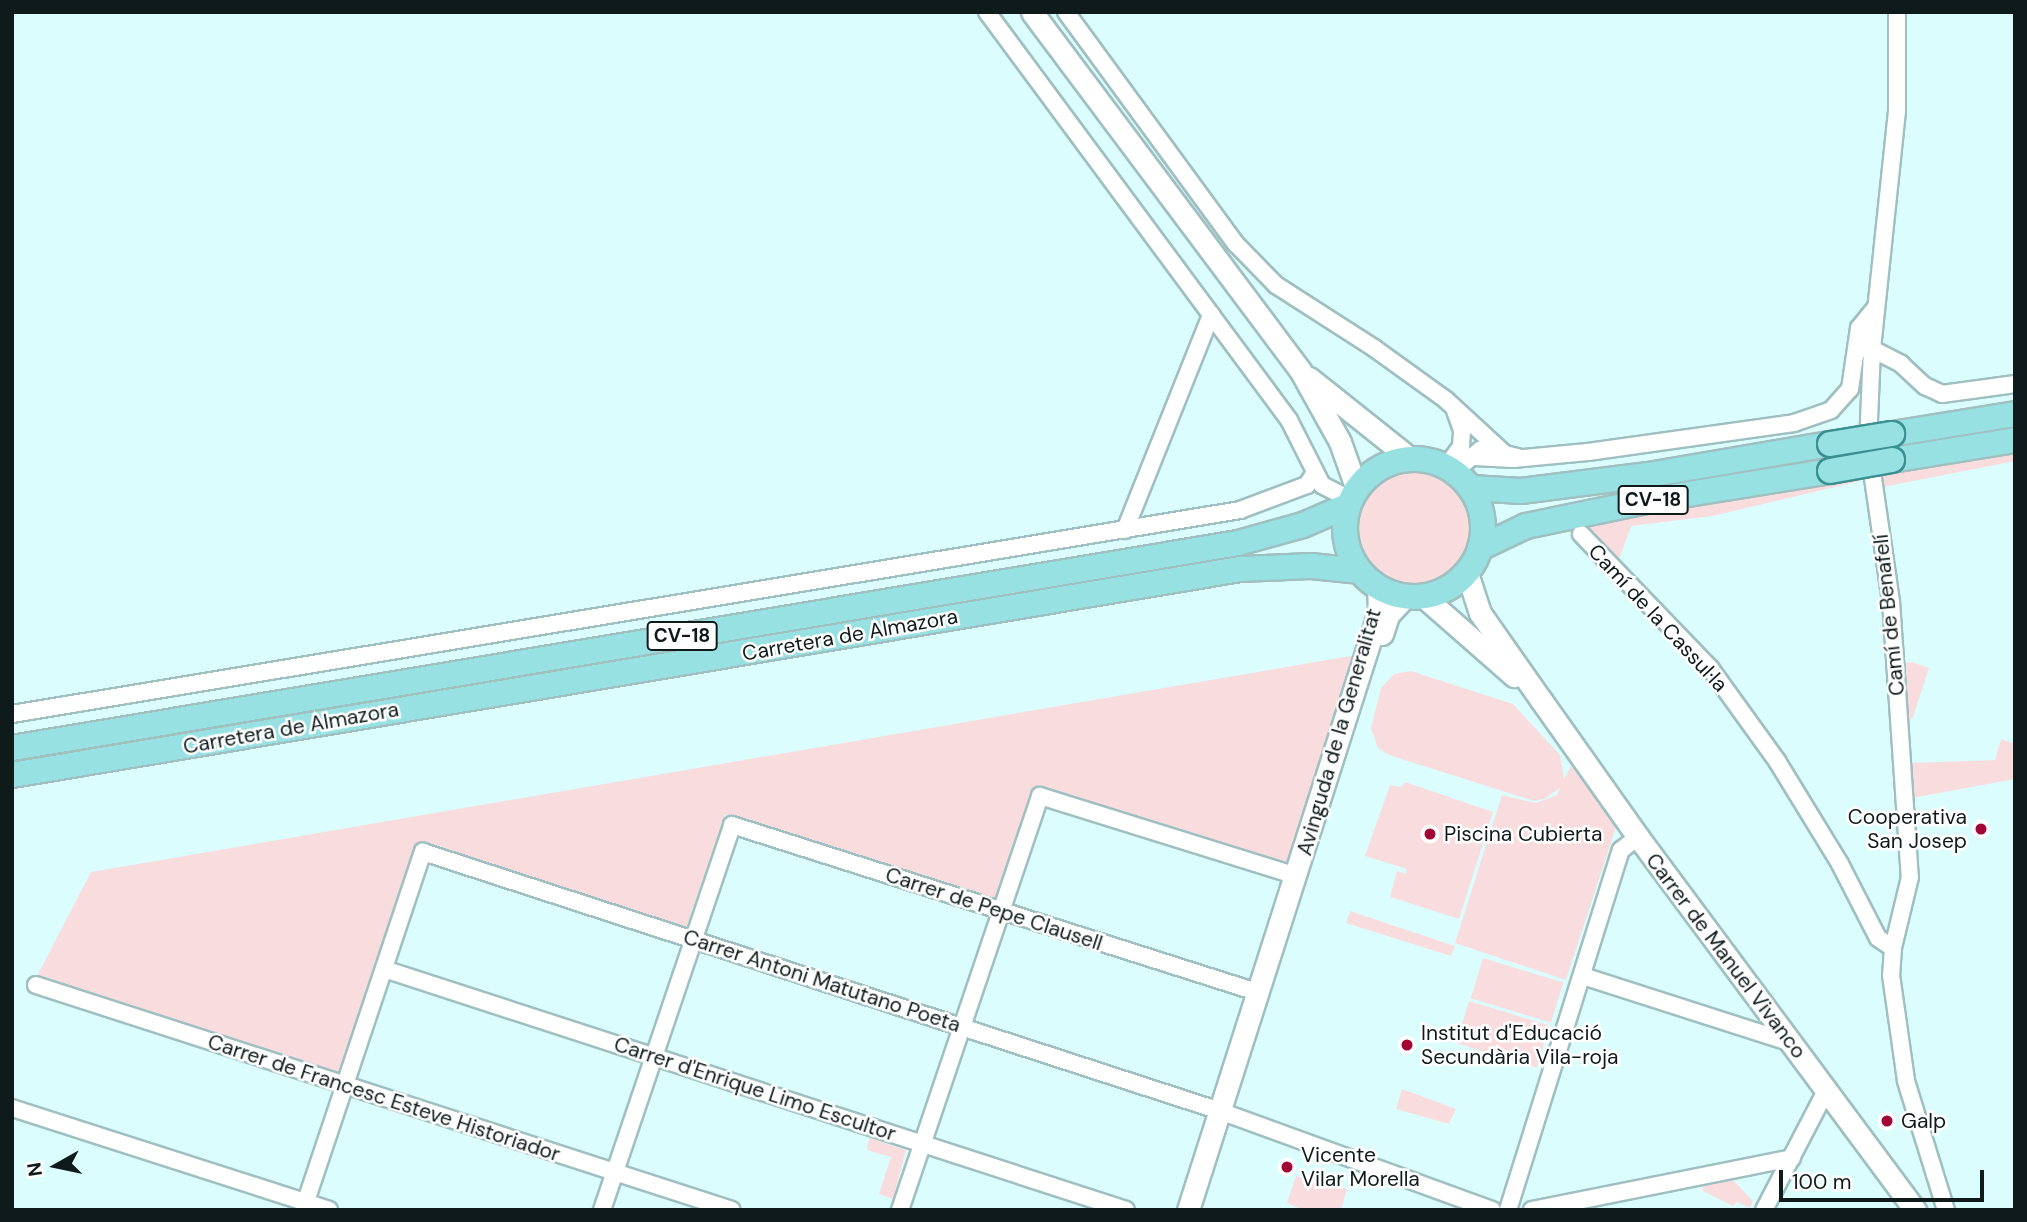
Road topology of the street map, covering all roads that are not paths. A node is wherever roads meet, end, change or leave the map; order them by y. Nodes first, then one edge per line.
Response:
1 (987, 12) edge
2 (1032, 12) edge
3 (1066, 12) edge
4 (1897, 12) edge
5 (1876, 307) junction
6 (1211, 315) junction
7 (1872, 349) junction
8 (1855, 359) junction
9 (1300, 370) junction
10 (2015, 384) edge
11 (1452, 406) junction
12 (2015, 414) edge
13 (1485, 435) junction
14 (2015, 440) edge
15 (1461, 446) junction
16 (1512, 455) junction
17 (1410, 459) junction
18 (1462, 471) junction
19 (1314, 474) junction
20 (1351, 497) junction
21 (1125, 530) junction
22 (1581, 534) dead end
23 (1480, 548) junction
24 (1359, 571) junction
25 (1467, 573) junction
26 (1378, 587) junction
27 (1414, 597) junction
28 (1541, 700) junction
29 (12, 714) edge
30 (12, 748) edge
31 (12, 775) edge
32 (1638, 837) junction
33 (1300, 877) junction
34 (1001, 911) junction
35 (693, 940) junction
36 (1893, 948) junction
37 (384, 969) junction
38 (1583, 976) junction
39 (36, 985) dead end
40 (1262, 994) junction
41 (962, 1027) junction
42 (1792, 1043) junction
43 (654, 1056) junction
44 (345, 1085) junction
45 (1826, 1091) junction
46 (12, 1108) edge
47 (1224, 1113) junction
48 (922, 1143) junction
49 (1792, 1158) junction
50 (614, 1172) junction
51 (1939, 1192) junction
52 (304, 1206) edge
53 (329, 1210) edge
54 (601, 1210) edge
55 (732, 1210) edge
56 (900, 1210) edge
57 (1126, 1210) edge
58 (1188, 1210) edge
59 (1197, 1210) edge
60 (1492, 1210) edge
61 (1508, 1210) edge
62 (1532, 1210) edge
63 (1764, 1210) edge
64 (1914, 1210) edge
65 (1939, 1210) edge
66 (1946, 1210) edge

1 - 6 street
2 - 9 street
3 - 11 street
4 - 5 street, Camí de Benafelí
5 - 7 street, Camí de Benafelí
5 - 8 street
6 - 19 street
6 - 21 street
7 - 8 street
7 - 10 street
7 - 36 street, Camí de Benafelí
8 - 16 street
9 - 17 street
9 - 20 street
11 - 13 street
11 - 15 street
12 - 18 main road, CV-18, bridge
13 - 15 street
13 - 16 street
13 - 18 street
14 - 23 main road, CV-18, bridge
15 - 18 street
16 - 18 street
17 - 18 main road, CV-18
17 - 20 main road, CV-18
18 - 23 main road
19 - 20 street
19 - 21 street
20 - 24 main road
20 - 30 main road, Carretera de Almazora / CV-18
21 - 29 street
22 - 36 street, Camí de la Cassul·la
23 - 25 main road
24 - 26 main road
24 - 31 main road, Carretera de Almazora / CV-18
25 - 27 main road
25 - 28 street, Carrer de Manuel Vivanco
26 - 27 main road
26 - 33 street, Avinguda de la Generalitat
27 - 28 street, Carrer de Manuel Vivanco
27 - 33 street, Avinguda de la Generalitat
28 - 32 street, Carrer de Manuel Vivanco
32 - 38 street
32 - 42 street, Carrer de Manuel Vivanco
33 - 34 street
33 - 40 street, Avinguda de la Generalitat
34 - 35 street, Carrer de Pepe Clausell
34 - 40 street, Carrer de Pepe Clausell
34 - 41 street
35 - 37 street, Carrer Antoni Matutano Poeta
35 - 41 street, Carrer Antoni Matutano Poeta
35 - 43 street
36 - 51 street, Camí de Benafelí
37 - 43 street, Carrer d'Enrique Limo Escultor
37 - 44 street
38 - 42 street
38 - 61 street
39 - 44 street, Carrer de Francesc Esteve Historiador
40 - 47 street, Avinguda de la Generalitat
41 - 47 street, Carrer Antoni Matutano Poeta
41 - 48 street
42 - 45 street, Carrer de Manuel Vivanco
43 - 48 street, Carrer d'Enrique Limo Escultor
43 - 50 street
44 - 50 street, Carrer de Francesc Esteve Historiador
44 - 52 street
45 - 49 street
45 - 64 street, Carrer de Manuel Vivanco
46 - 52 street
47 - 58 street, Avinguda de la Generalitat
47 - 59 street, Avinguda de la Generalitat
47 - 60 street, Carrer Antoni Matutano Poeta
48 - 56 street
48 - 57 street, Carrer d'Enrique Limo Escultor
49 - 62 street
49 - 63 street
50 - 54 street
50 - 55 street, Carrer de Francesc Esteve Historiador
51 - 65 street
51 - 66 street, Camí de Benafelí
52 - 53 street

